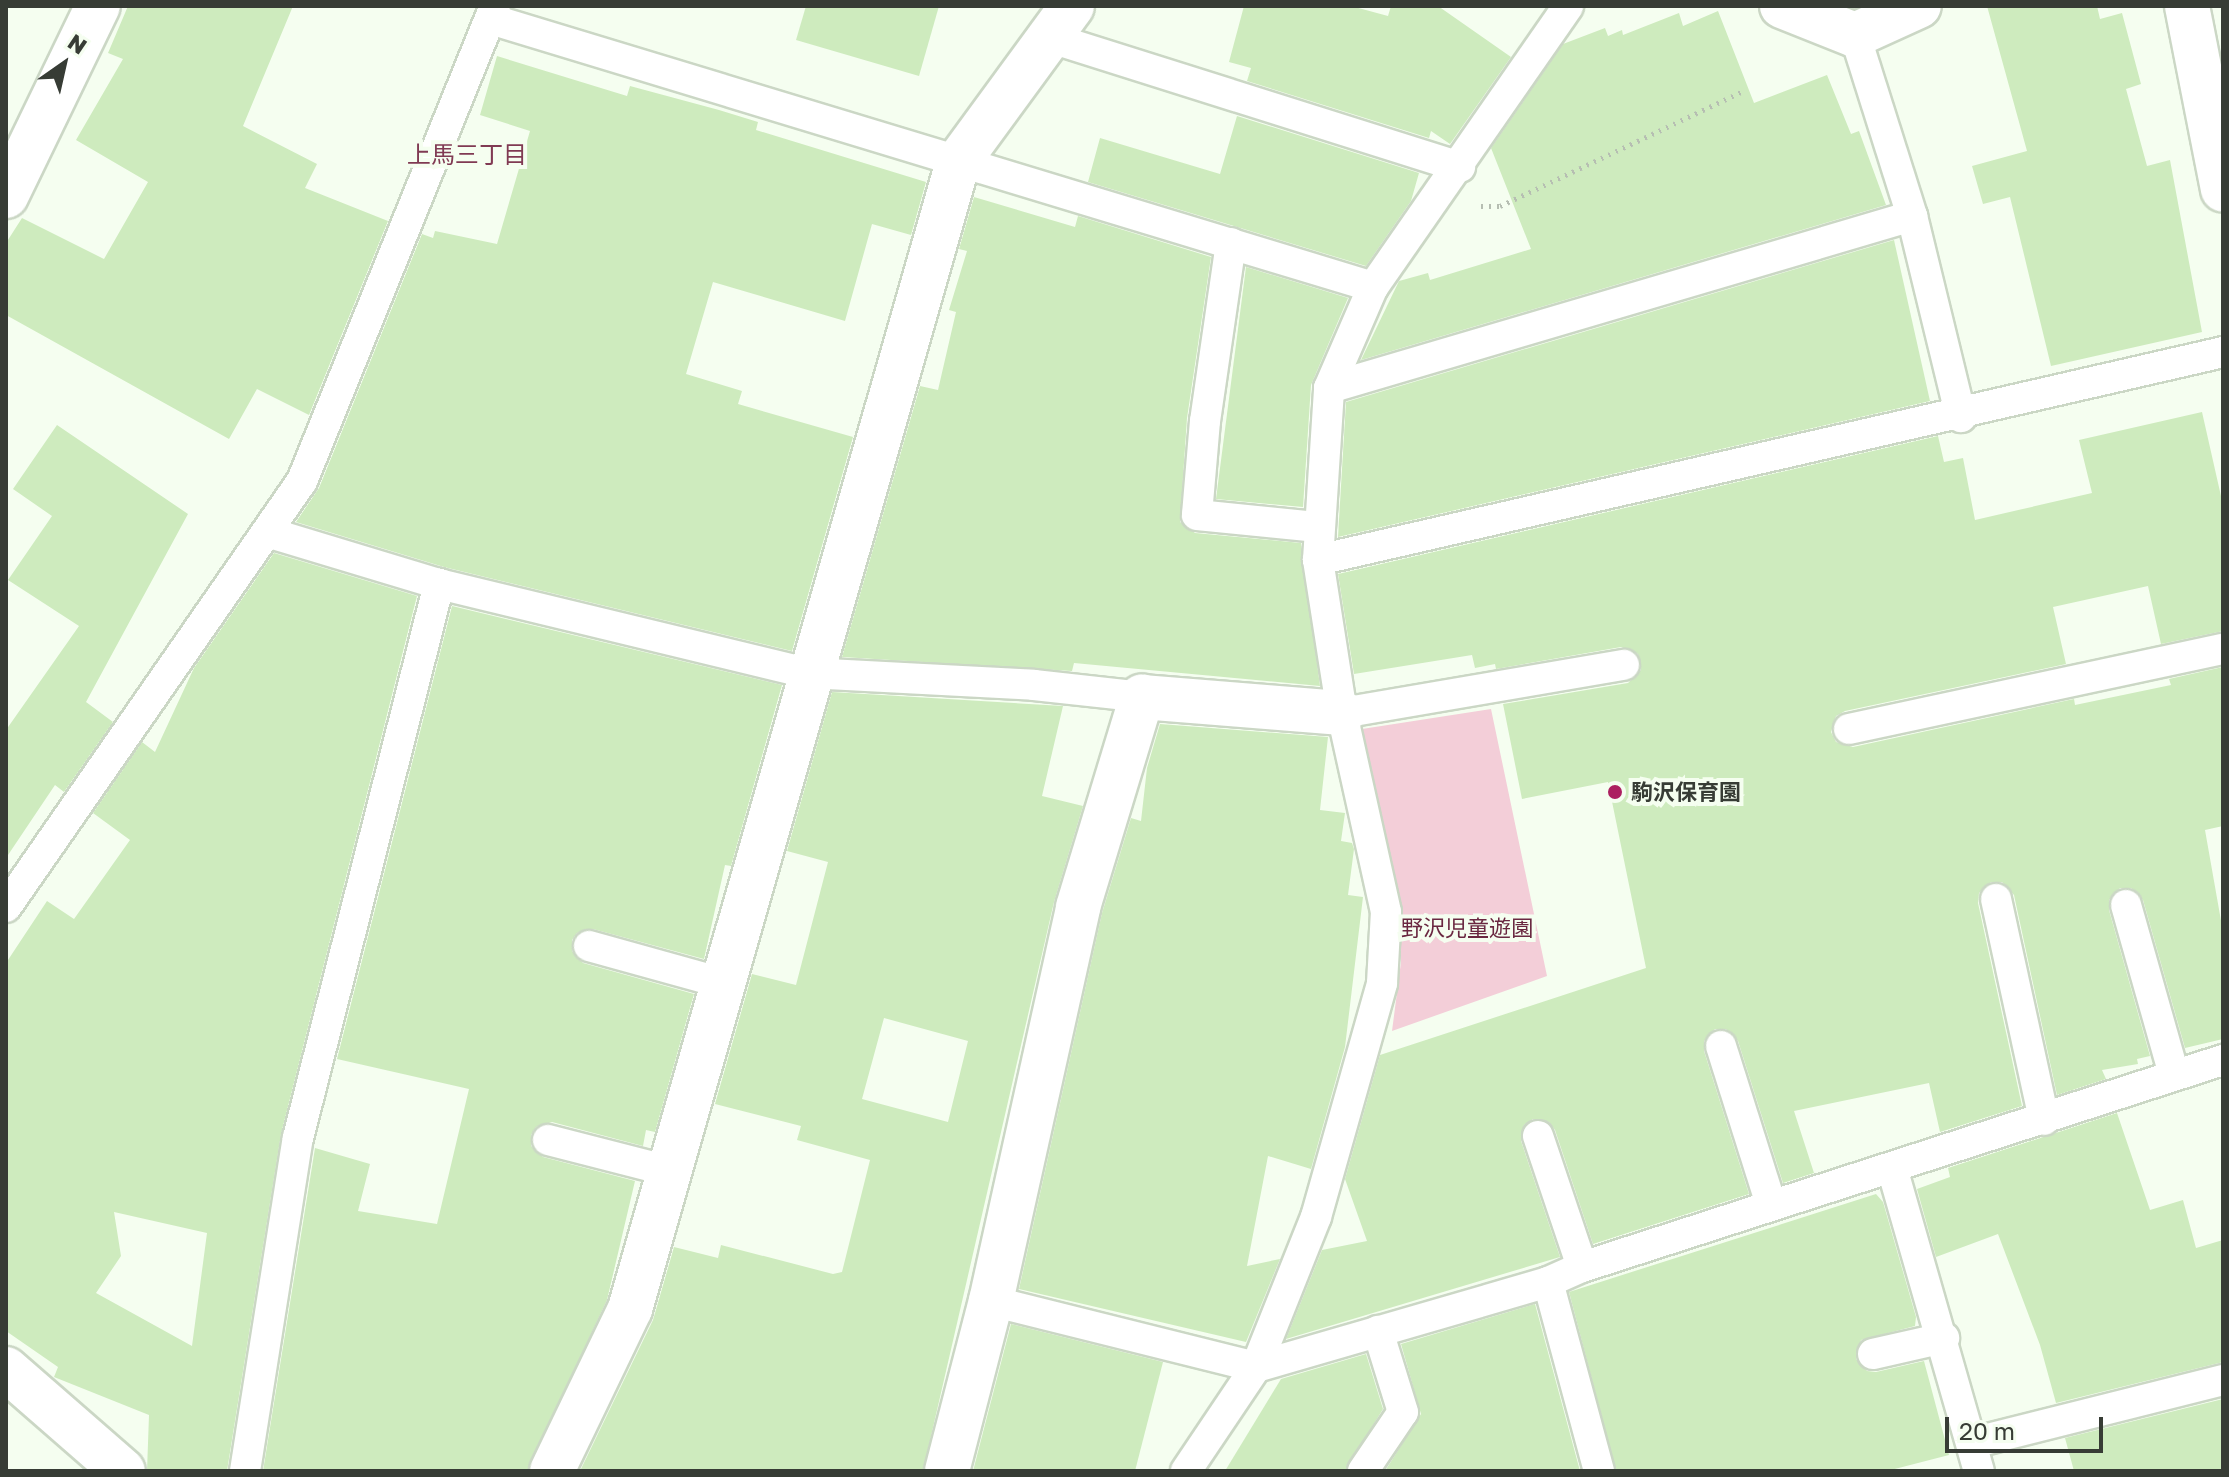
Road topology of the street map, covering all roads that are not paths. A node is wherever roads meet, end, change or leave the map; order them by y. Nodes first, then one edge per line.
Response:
1 (98, 6) edge
2 (1568, 6) edge
3 (1782, 6) edge
4 (1919, 6) edge
5 (2187, 6) edge
6 (492, 13) edge
7 (1062, 22) edge
8 (1855, 35) junction
9 (958, 162) junction
10 (1460, 167) junction
11 (2223, 190) edge
12 (6, 196) edge
13 (1912, 216) junction
14 (1231, 243) junction
15 (1373, 287) junction
16 (2223, 352) edge
17 (1329, 388) junction
18 (1961, 417) junction
19 (1318, 527) junction
20 (270, 533) junction
21 (1318, 560) junction
22 (439, 584) junction
23 (2223, 649) edge
24 (1624, 665) dead end
25 (808, 673) junction
26 (1142, 697) junction
27 (1342, 713) junction
28 (1849, 729) dead end
29 (9, 894) edge
30 (1996, 899) dead end
31 (2126, 905) dead end
32 (589, 946) dead end
33 (722, 983) junction
34 (1721, 1046) dead end
35 (2223, 1060) edge
36 (2174, 1075) junction
37 (2044, 1120) junction
38 (1538, 1136) dead end
39 (548, 1140) dead end
40 (1892, 1168) junction
41 (669, 1171) junction
42 (1771, 1205) junction
43 (1582, 1267) junction
44 (1548, 1282) junction
45 (991, 1301) junction
46 (1378, 1331) junction
47 (1944, 1338) junction
48 (1873, 1354) dead end
49 (1256, 1367) junction
50 (6, 1369) edge
51 (2223, 1380) edge
52 (1976, 1457) edge
53 (123, 1471) edge
54 (245, 1471) edge
55 (552, 1471) edge
56 (947, 1471) edge
57 (1186, 1471) edge
58 (1363, 1471) edge
59 (1599, 1471) edge

1 - 12 street
2 - 10 lane
3 - 8 street
4 - 8 street
5 - 11 street
6 - 9 lane
6 - 20 lane
7 - 9 street
7 - 10 lane
8 - 13 lane
9 - 14 lane
9 - 25 street
10 - 15 lane
13 - 17 lane
13 - 18 lane
14 - 15 lane
14 - 19 lane
15 - 17 lane
16 - 18 lane
17 - 19 lane
18 - 21 lane
19 - 21 lane
20 - 22 lane
20 - 29 lane
21 - 27 lane
22 - 25 lane
22 - 54 lane
23 - 28 lane
24 - 27 lane
25 - 26 lane
25 - 33 street
26 - 27 street
26 - 45 street
27 - 49 lane
30 - 37 lane
31 - 36 lane
32 - 33 lane
33 - 41 street
34 - 42 lane
35 - 36 lane
36 - 37 lane
37 - 40 lane
38 - 43 lane
39 - 41 lane
40 - 42 lane
40 - 47 lane
41 - 55 street
42 - 43 lane
43 - 44 lane
44 - 46 lane
44 - 59 lane
45 - 49 lane
45 - 56 street
46 - 49 lane
46 - 58 lane
47 - 48 lane
47 - 52 lane
49 - 57 lane
50 - 53 street
51 - 52 lane

